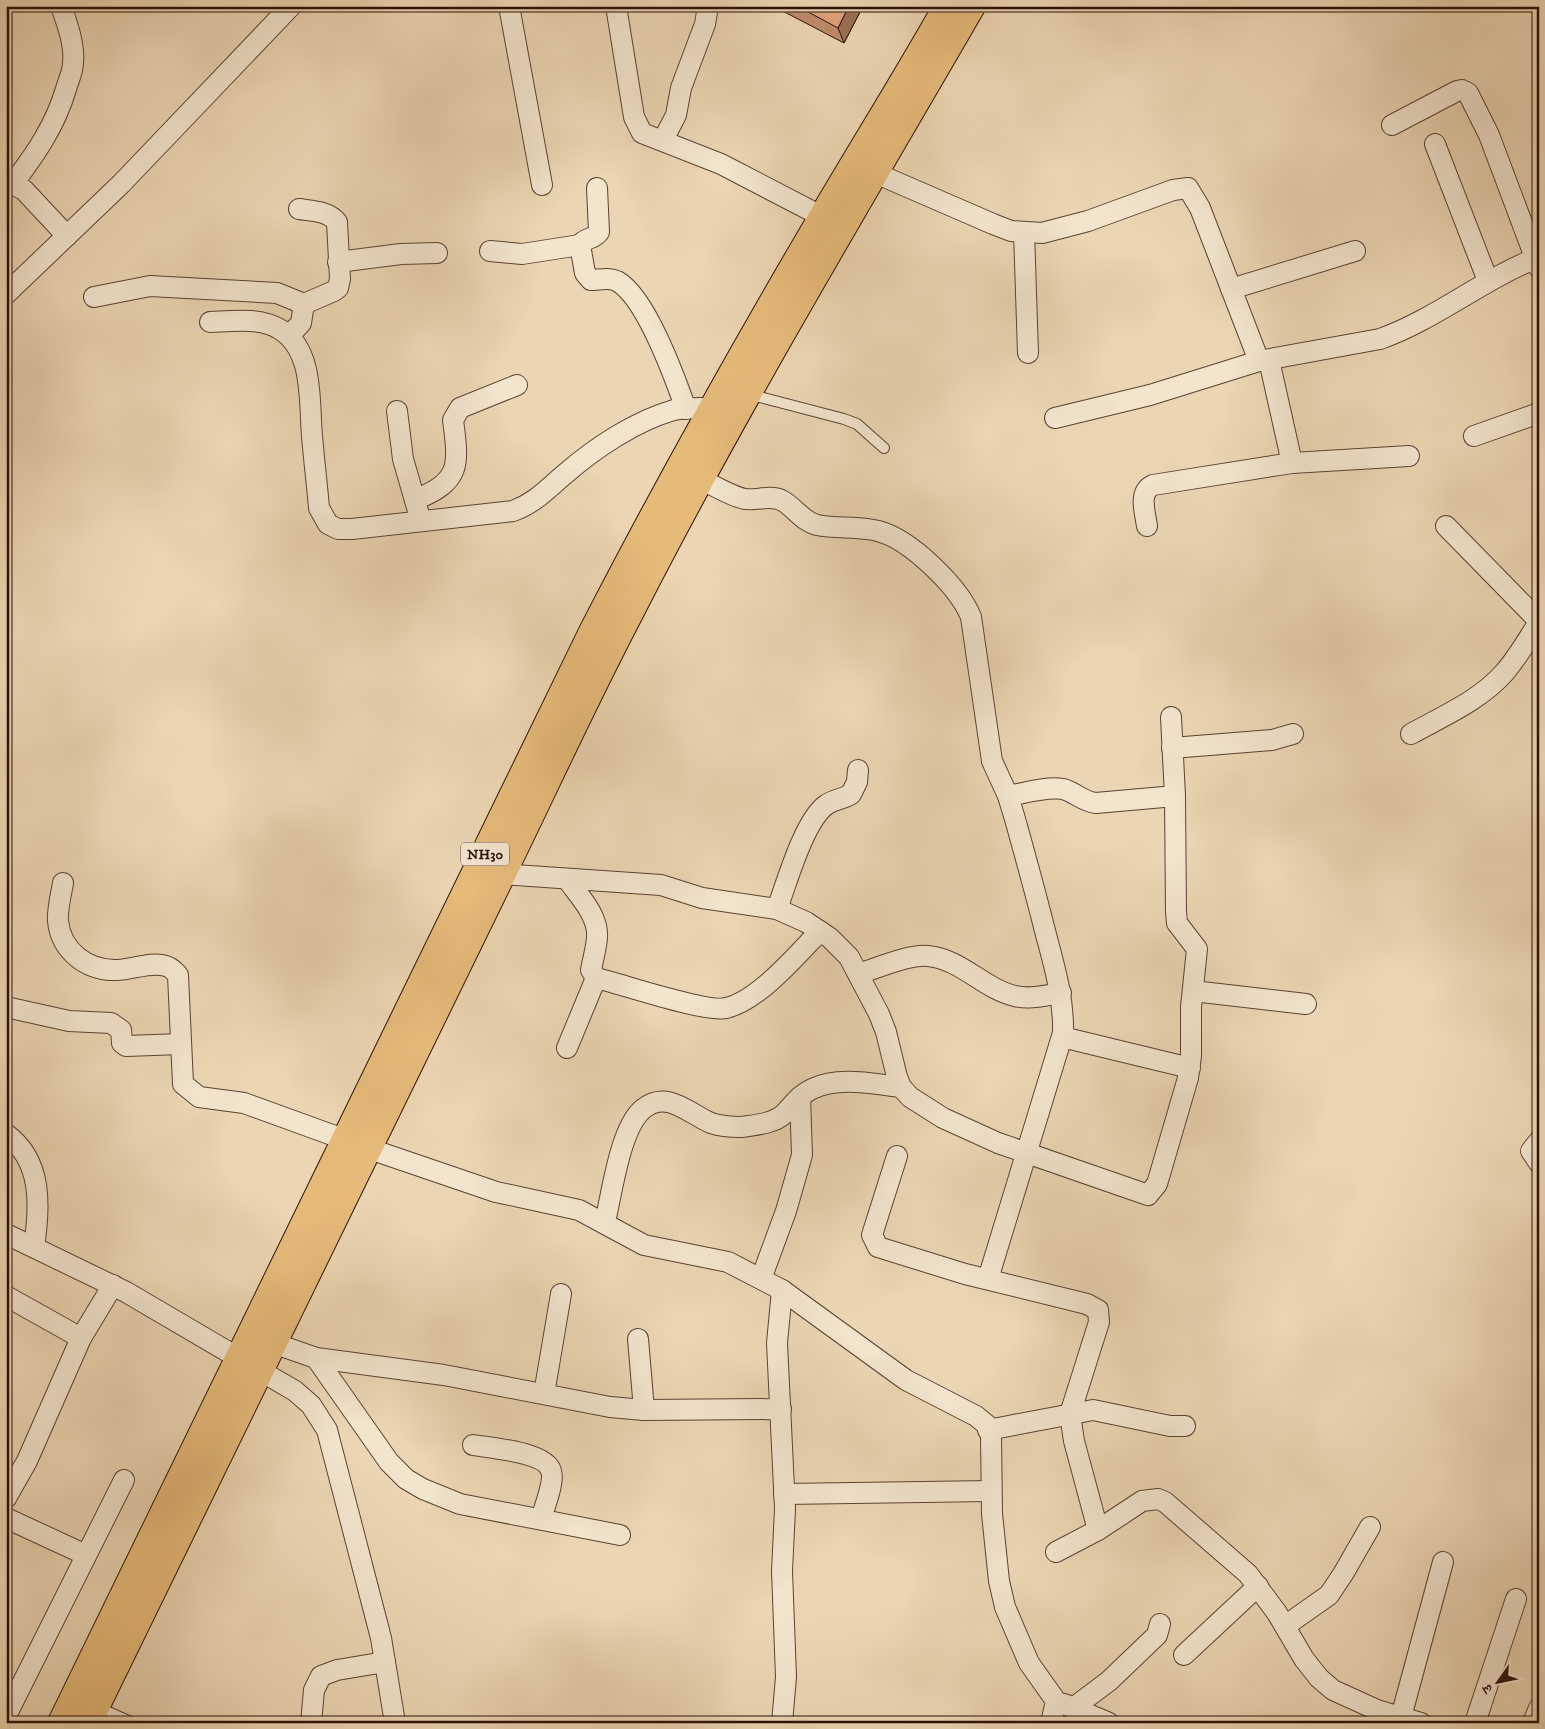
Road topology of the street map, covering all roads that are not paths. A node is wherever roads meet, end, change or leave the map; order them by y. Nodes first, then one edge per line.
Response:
1 (61, 6) edge
2 (291, 6) edge
3 (509, 6) edge
4 (616, 6) edge
5 (708, 6) edge
6 (948, 6) edge
7 (971, 6) edge
8 (1392, 125) dead end
9 (663, 140) junction
10 (1435, 144) dead end
11 (873, 172) junction
12 (10, 182) edge
13 (542, 185) dead end
14 (596, 188) dead end
15 (299, 209) dead end
16 (823, 217) junction
17 (1024, 232) junction
18 (67, 236) junction
19 (580, 245) junction
20 (490, 251) dead end
21 (1355, 251) dead end
22 (437, 254) dead end
23 (1538, 261) edge
24 (338, 262) junction
25 (1488, 281) junction
26 (1231, 289) junction
27 (6, 294) edge
28 (94, 297) dead end
29 (304, 304) junction
30 (210, 322) dead end
31 (289, 336) junction
32 (1028, 352) dead end
33 (1264, 360) junction
34 (516, 385) dead end
35 (747, 394) junction
36 (699, 408) junction
37 (397, 411) dead end
38 (1539, 413) edge
39 (1055, 418) dead end
40 (1474, 436) dead end
41 (884, 448) dead end
42 (1409, 456) dead end
43 (1292, 463) junction
44 (700, 478) junction
45 (415, 500) junction
46 (421, 520) junction
47 (1147, 526) dead end
48 (1446, 526) dead end
49 (1539, 621) edge
50 (1171, 718) dead end
51 (1292, 734) dead end
52 (1411, 734) dead end
53 (1172, 748) junction
54 (858, 770) dead end
55 (1008, 796) junction
56 (1175, 796) junction
57 (501, 874) junction
58 (567, 878) junction
59 (63, 883) dead end
60 (777, 909) junction
61 (820, 931) junction
62 (858, 974) junction
63 (596, 978) junction
64 (1193, 991) junction
65 (1061, 993) junction
66 (1306, 1004) dead end
67 (6, 1008) edge
68 (1062, 1037) junction
69 (181, 1044) junction
70 (567, 1048) dead end
71 (1190, 1068) junction
72 (902, 1087) junction
73 (800, 1097) junction
74 (6, 1134) edge
75 (1539, 1141) edge
76 (357, 1144) junction
77 (1027, 1154) junction
78 (897, 1156) dead end
79 (1539, 1163) edge
80 (605, 1222) junction
81 (6, 1234) edge
82 (34, 1247) junction
83 (761, 1279) junction
84 (988, 1279) junction
85 (112, 1285) junction
86 (782, 1290) junction
87 (561, 1294) dead end
88 (6, 1296) edge
89 (81, 1338) junction
90 (638, 1339) dead end
91 (273, 1344) junction
92 (316, 1358) junction
93 (250, 1365) junction
94 (544, 1394) junction
95 (781, 1409) junction
96 (644, 1410) junction
97 (1070, 1414) junction
98 (1185, 1426) dead end
99 (988, 1430) junction
100 (474, 1445) dead end
101 (124, 1480) dead end
102 (991, 1491) junction
103 (784, 1494) junction
104 (6, 1498) edge
105 (6, 1518) edge
106 (541, 1519) junction
107 (1370, 1527) dead end
108 (1098, 1530) junction
109 (620, 1535) dead end
110 (1056, 1552) dead end
111 (86, 1555) junction
112 (1443, 1562) dead end
113 (1258, 1586) junction
114 (1516, 1599) dead end
115 (1160, 1624) dead end
116 (1285, 1626) junction
117 (1184, 1655) dead end
118 (385, 1662) junction
119 (1065, 1704) junction
120 (1539, 1708) edge
121 (91, 1714) edge
122 (6, 1716) edge
123 (1374, 1716) edge
124 (1401, 1716) junction
125 (62, 1723) edge
126 (133, 1723) edge
127 (310, 1723) edge
128 (395, 1723) edge
129 (782, 1723) edge
130 (1052, 1723) edge
131 (1108, 1723) edge
132 (1421, 1723) edge
133 (1475, 1723) edge
134 (1533, 1723) edge

1 - 12 street
2 - 18 street
3 - 13 street
4 - 9 street
5 - 9 street
6 - 16 highway, NH30
7 - 11 highway, NH30
8 - 23 street
9 - 16 street
10 - 25 street
11 - 17 street
11 - 35 highway, NH30
12 - 18 street
14 - 19 street
15 - 24 street
16 - 36 highway, NH30
17 - 26 street
17 - 32 street
18 - 27 street
19 - 20 street
19 - 36 street
21 - 26 street
22 - 24 street
23 - 25 street
24 - 29 street
25 - 33 street
26 - 33 street
28 - 29 street
29 - 31 street
30 - 31 street
31 - 46 street
33 - 39 street
33 - 43 street
34 - 45 street
35 - 41 lane
35 - 44 highway, NH30
36 - 46 street
36 - 76 highway, NH30
37 - 45 street
38 - 40 street
42 - 43 street
43 - 47 street
44 - 55 street
44 - 57 highway, NH30
45 - 46 street
48 - 49 street
49 - 52 street
50 - 53 street
51 - 53 street
53 - 56 street
54 - 60 street
55 - 56 street
55 - 65 street
56 - 64 street
57 - 58 street
57 - 76 highway, NH30
58 - 60 street
58 - 63 street
59 - 69 street
60 - 61 street
61 - 62 street
61 - 63 street
62 - 65 street
62 - 72 street
63 - 70 street
64 - 66 street
64 - 71 street
65 - 68 street
67 - 69 street
68 - 71 street
68 - 77 street
69 - 76 street
71 - 77 street
72 - 73 street
72 - 77 street
73 - 80 street
73 - 83 street
74 - 82 street
75 - 79 street
76 - 80 street
76 - 91 highway, NH30
76 - 93 highway, NH30
77 - 84 street
78 - 84 street
80 - 83 street
81 - 82 street
82 - 85 street
83 - 86 street
84 - 97 street
85 - 89 street
85 - 93 street
86 - 95 street
86 - 99 street
87 - 94 street
88 - 89 street
89 - 104 street
90 - 96 street
91 - 92 street
91 - 93 highway, NH30
92 - 94 street
92 - 106 street
93 - 118 street
93 - 121 highway, NH30
93 - 125 highway, NH30
94 - 96 street
95 - 96 street
95 - 103 street
97 - 98 street
97 - 99 street
97 - 108 street
99 - 102 street
100 - 106 street
101 - 111 street
102 - 103 street
102 - 119 street
103 - 129 street
105 - 111 street
106 - 109 street
107 - 116 street
108 - 110 street
108 - 113 street
111 - 122 street
112 - 124 street
113 - 116 street
113 - 117 street
114 - 133 street
115 - 119 street
116 - 123 street
118 - 127 street
118 - 128 street
119 - 130 street
119 - 131 street
120 - 134 street
121 - 126 lane
123 - 124 street
124 - 132 street

